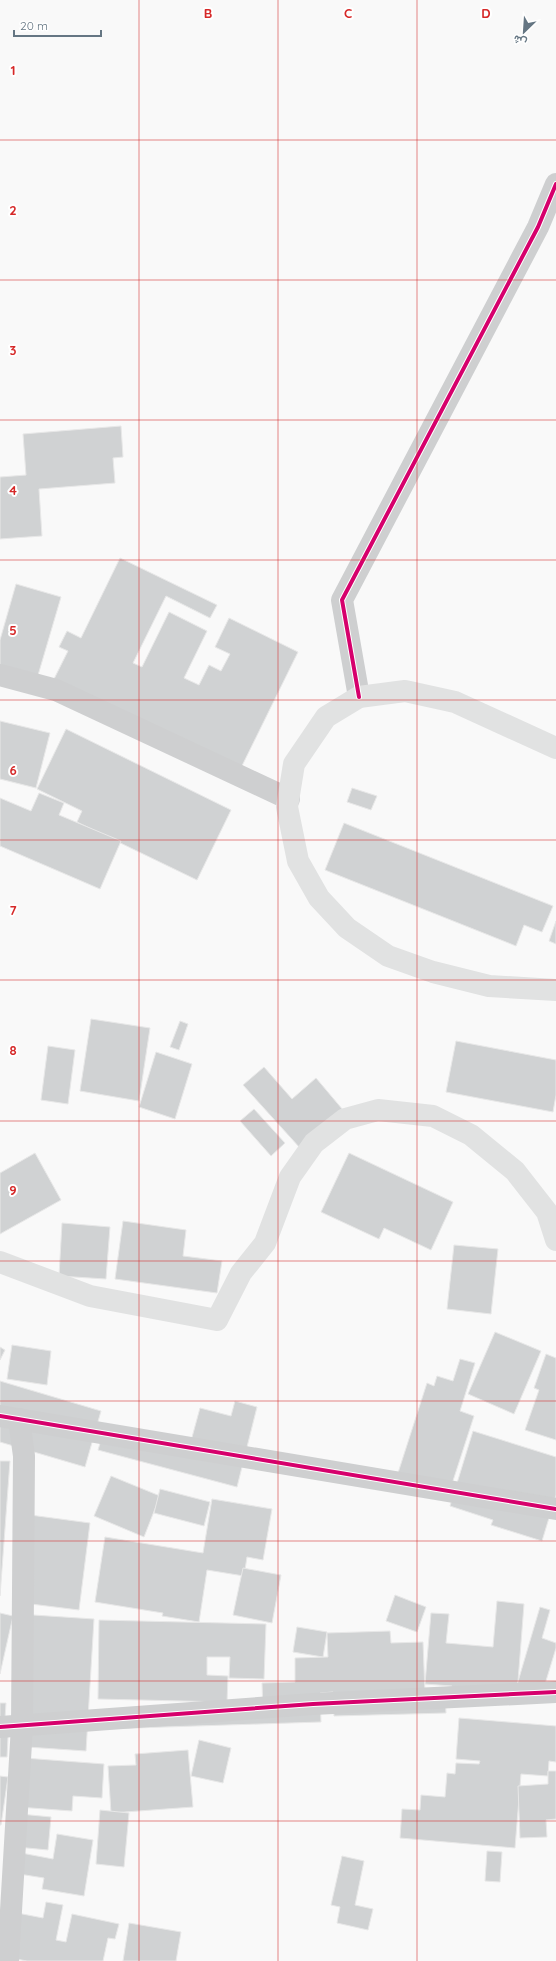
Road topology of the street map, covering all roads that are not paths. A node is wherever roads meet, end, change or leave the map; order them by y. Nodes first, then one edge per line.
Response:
1 (556, 184) edge
2 (0, 675) edge
3 (359, 697) junction
4 (556, 748) edge
5 (289, 799) junction
6 (556, 990) edge
7 (556, 1240) edge
8 (0, 1262) edge
9 (9, 1418) edge
10 (556, 1509) edge
11 (556, 1692) edge
12 (22, 1726) junction
13 (0, 1727) edge
14 (8, 1961) edge

1 - 3 street
2 - 5 street
3 - 4 main road
3 - 5 main road
5 - 6 main road
7 - 8 main road
9 - 10 street
9 - 12 street
11 - 12 street
12 - 13 street
12 - 14 street

